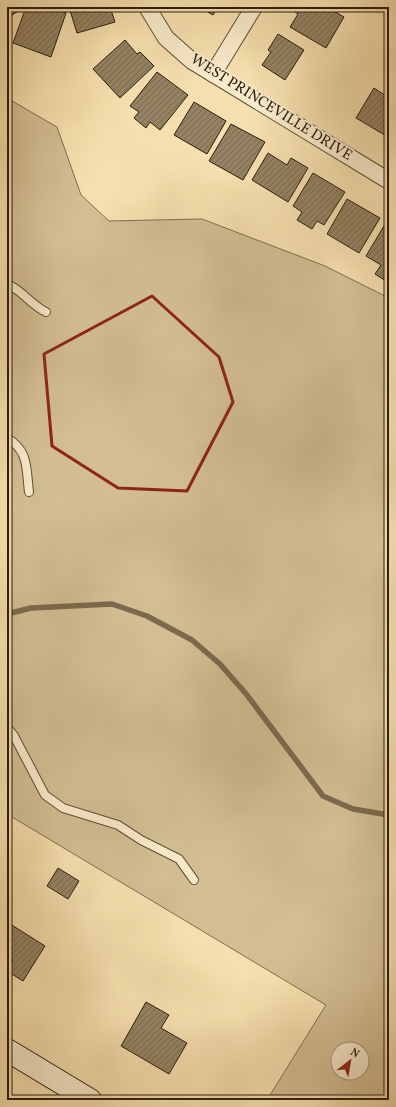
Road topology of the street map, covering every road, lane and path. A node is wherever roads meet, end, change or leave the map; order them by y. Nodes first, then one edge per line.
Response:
1 (147, 7) edge
2 (254, 7) edge
3 (213, 74) junction
4 (389, 181) edge
5 (7, 284) edge
6 (46, 312) dead end
7 (7, 438) edge
8 (29, 492) dead end
9 (7, 727) edge
10 (194, 880) dead end
11 (7, 1050) edge
12 (90, 1100) edge

1 - 3 street, WEST PRINCEVILLE DRIVE
2 - 3 street
3 - 4 street, WEST PRINCEVILLE DRIVE
5 - 6 lane
7 - 8 lane
9 - 10 lane
11 - 12 main road

